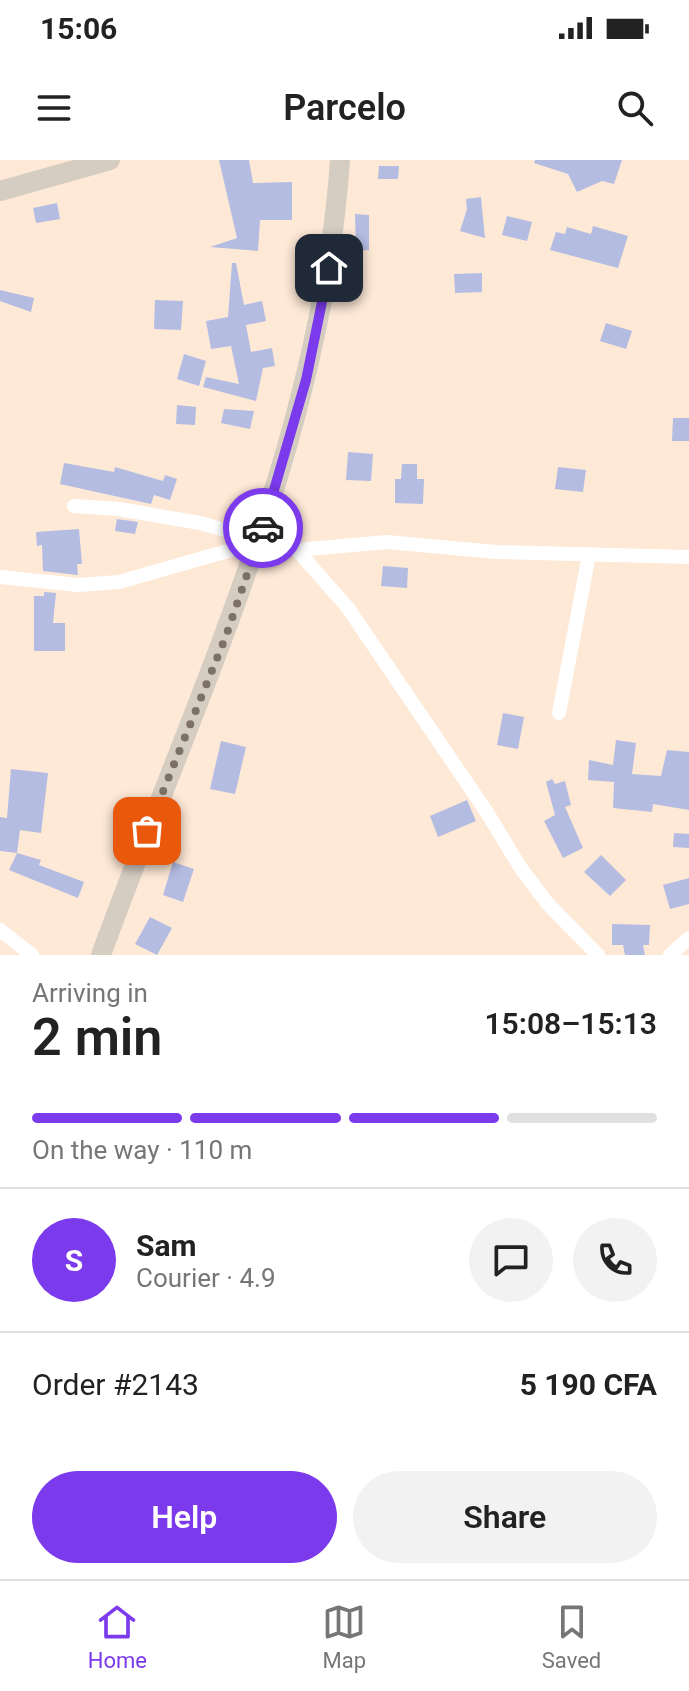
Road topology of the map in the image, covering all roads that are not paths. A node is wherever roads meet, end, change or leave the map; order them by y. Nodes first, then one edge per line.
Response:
1 (110, 160) edge
2 (340, 160) edge
3 (0, 191) edge
4 (74, 506) dead end
5 (260, 542) junction
6 (297, 550) junction
7 (589, 555) junction
8 (689, 557) edge
9 (0, 577) edge
10 (559, 713) dead end
11 (0, 930) edge
12 (689, 938) edge
13 (32, 955) edge
14 (101, 955) edge
15 (598, 955) edge
16 (670, 955) edge

1 - 3 street
2 - 5 street
4 - 5 street
5 - 6 street
5 - 9 street
5 - 14 street
6 - 7 street
6 - 15 street
7 - 8 street
7 - 10 street
11 - 13 street
12 - 16 street

